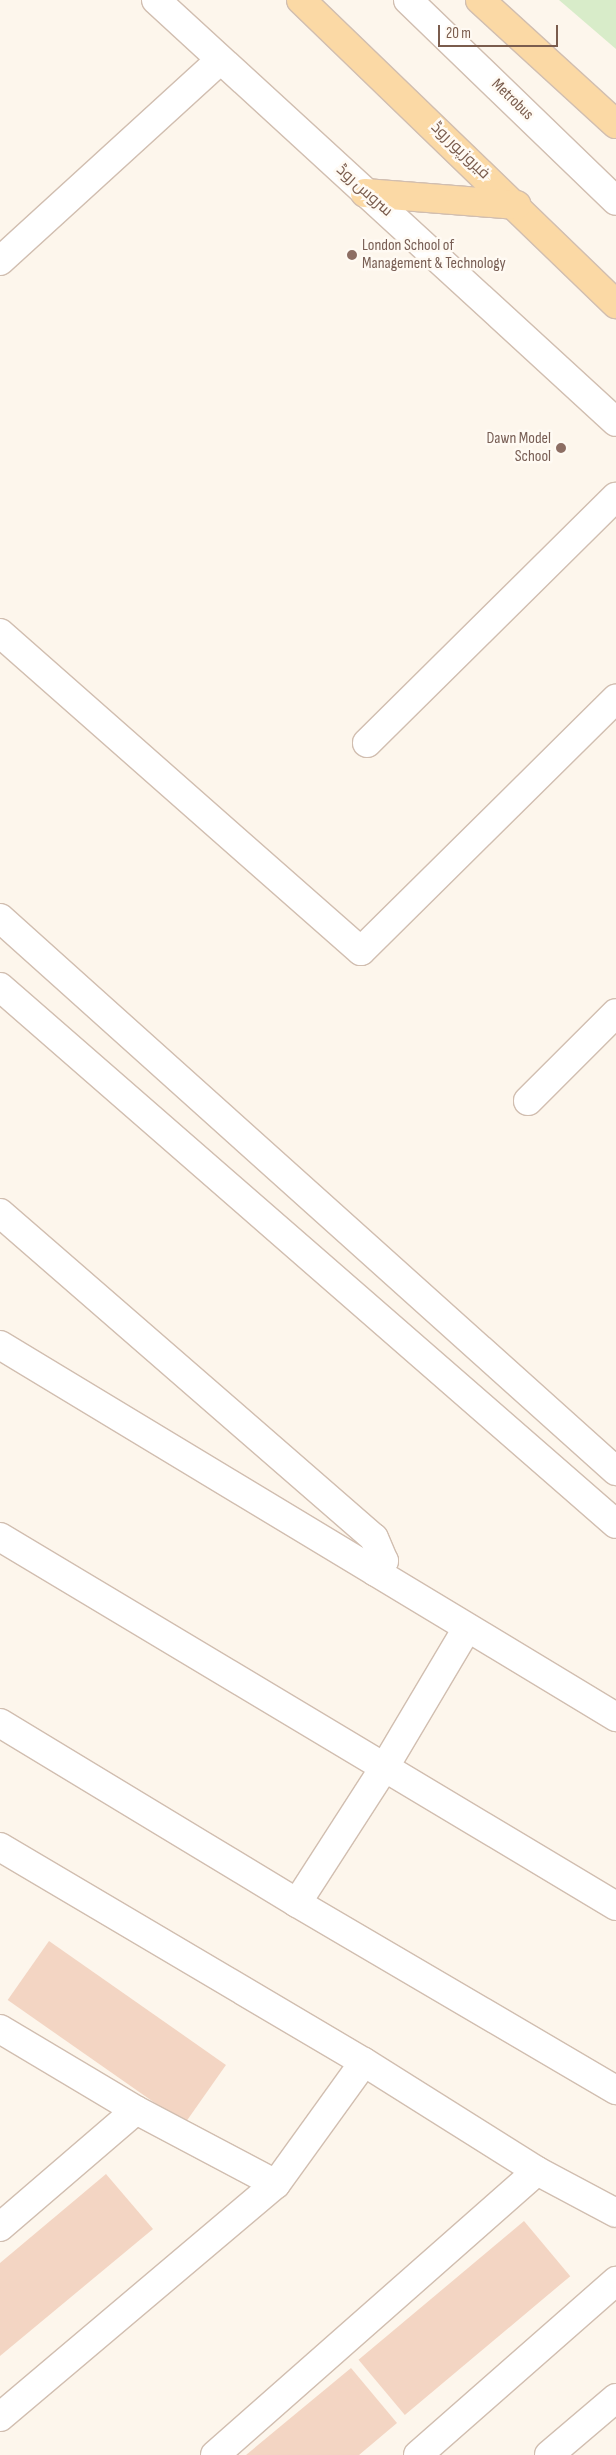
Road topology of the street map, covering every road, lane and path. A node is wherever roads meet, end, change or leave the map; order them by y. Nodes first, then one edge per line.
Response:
1 (156, 0) edge
2 (301, 0) edge
3 (408, 0) edge
4 (480, 0) edge
5 (220, 60) junction
6 (616, 124) edge
7 (365, 192) junction
8 (616, 201) edge
9 (517, 205) junction
10 (2, 256) edge
11 (616, 304) edge
12 (616, 422) edge
13 (616, 498) edge
14 (0, 633) edge
15 (616, 699) edge
16 (367, 743) dead end
17 (0, 918) edge
18 (0, 987) edge
19 (616, 1013) edge
20 (528, 1101) dead end
21 (0, 1213) edge
22 (0, 1345) edge
23 (616, 1471) edge
24 (616, 1524) edge
25 (0, 1537) edge
26 (376, 1572) junction
27 (467, 1628) junction
28 (616, 1717) edge
29 (0, 1723) edge
30 (384, 1768) junction
31 (0, 1848) edge
32 (297, 1904) junction
33 (616, 1906) edge
34 (0, 2029) edge
35 (364, 2062) junction
36 (616, 2090) edge
37 (136, 2110) junction
38 (537, 2171) junction
39 (276, 2184) junction
40 (616, 2213) edge
41 (0, 2227) edge
42 (616, 2281) edge
43 (616, 2398) edge
44 (0, 2417) edge
45 (215, 2455) edge
46 (418, 2455) edge
47 (549, 2455) edge

1 - 5 street, سروس روڈ
2 - 9 main road, فیروزپور روڈ
3 - 8 street, Metrobus
4 - 6 main road
5 - 7 street, سروس روڈ
5 - 10 street
7 - 9 main road
7 - 12 street, سروس روڈ
9 - 11 main road, فیروزپور روڈ
13 - 16 street
14 - 15 street
17 - 23 street
18 - 24 street
19 - 20 street
21 - 26 street
22 - 26 street
25 - 30 street
26 - 27 street
27 - 28 street
27 - 30 street
29 - 32 street
30 - 32 street
30 - 33 street
31 - 35 street
32 - 36 street
34 - 37 street
35 - 38 street
35 - 39 street
37 - 39 street
37 - 41 street
38 - 40 street
38 - 45 street
39 - 44 street
42 - 46 street
43 - 47 street

